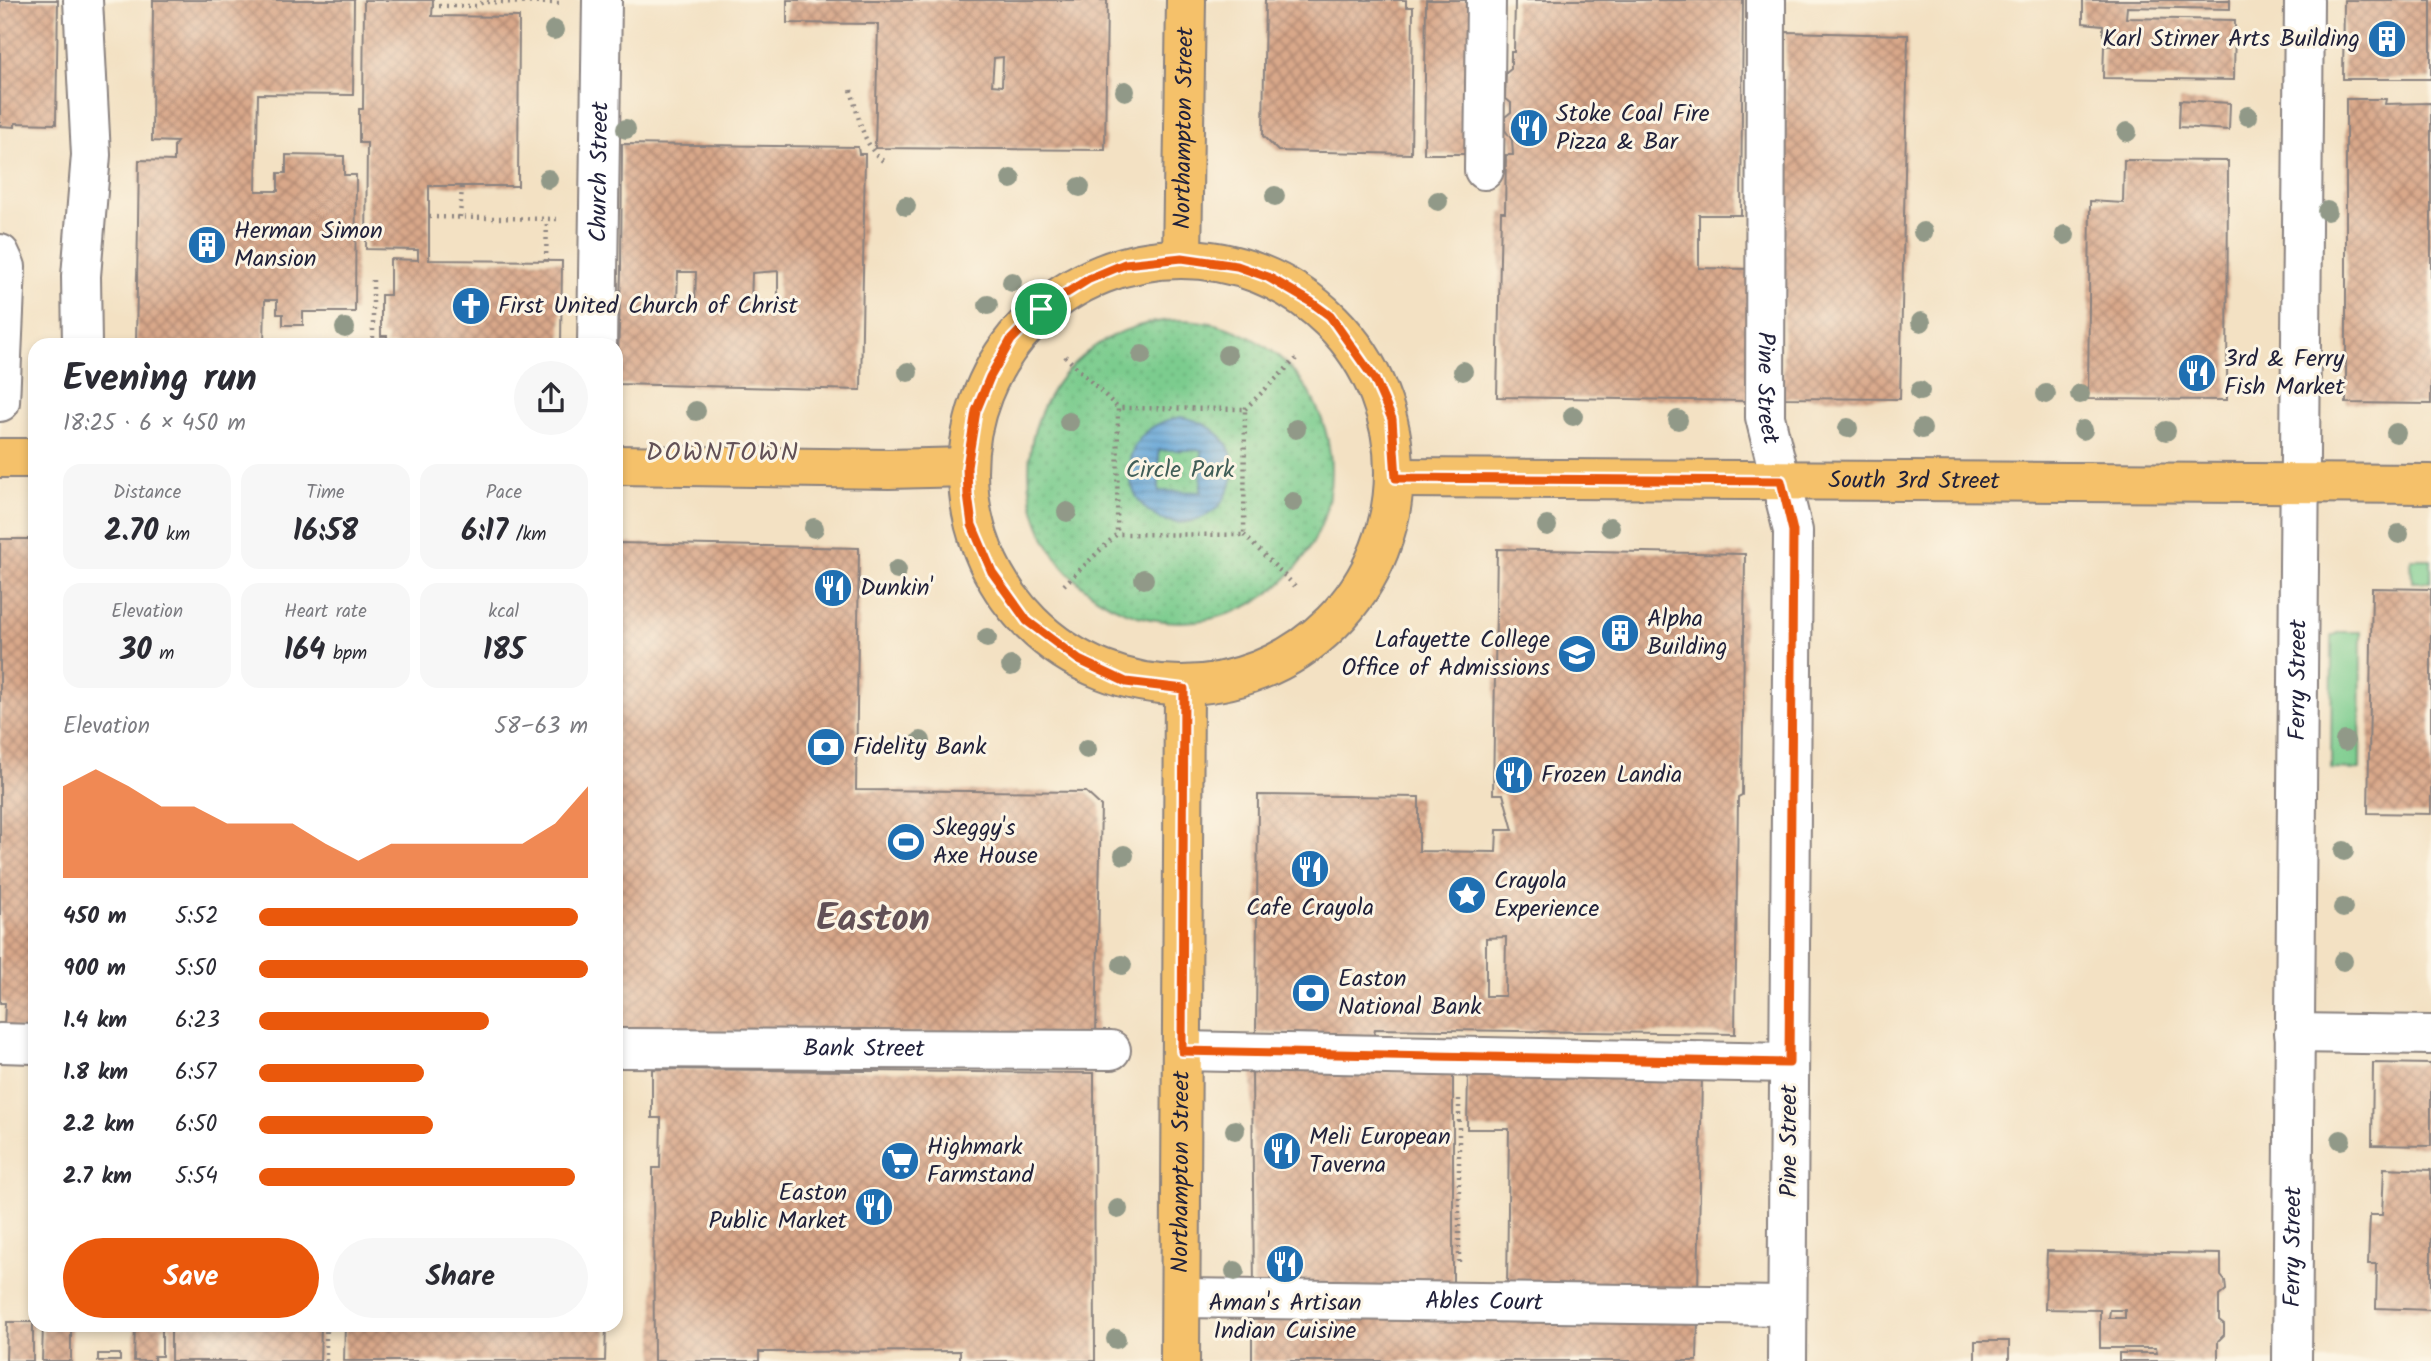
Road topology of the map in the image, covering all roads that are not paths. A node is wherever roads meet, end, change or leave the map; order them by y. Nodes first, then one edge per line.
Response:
1 (83, 0) edge
2 (1186, 0) edge
3 (1486, 0) edge
4 (1766, 0) edge
5 (2304, 0) edge
6 (584, 1) edge
7 (1484, 170) dead end
8 (0, 254) edge
9 (1182, 258) junction
10 (82, 338) edge
11 (597, 338) edge
12 (0, 402) edge
13 (0, 458) edge
14 (28, 458) edge
15 (623, 465) edge
16 (967, 467) junction
17 (1396, 478) junction
18 (1781, 481) junction
19 (2299, 484) junction
20 (2431, 484) edge
21 (1184, 689) junction
22 (2294, 1032) junction
23 (2431, 1035) edge
24 (0, 1043) edge
25 (28, 1044) edge
26 (623, 1048) edge
27 (1111, 1050) dead end
28 (1182, 1051) junction
29 (1789, 1063) junction
30 (1181, 1297) junction
31 (1787, 1306) junction
32 (1180, 1361) edge
33 (1787, 1361) edge
34 (2292, 1361) edge

1 - 10 street
2 - 9 main road, Northampton Street
3 - 7 street
4 - 18 street, Pine Street
5 - 19 street, Ferry Street
6 - 11 street, Church Street
8 - 12 street
9 - 16 main road
9 - 17 main road
13 - 14 main road
15 - 16 main road
16 - 21 main road
17 - 18 main road, South 3rd Street
17 - 21 main road
18 - 19 main road, South 3rd Street
18 - 29 street, Pine Street
19 - 20 main road, South 3rd Street
19 - 22 street, Ferry Street
21 - 28 main road, Northampton Street
22 - 23 street
22 - 34 street, Ferry Street
24 - 25 street
26 - 27 street, Bank Street
28 - 29 street
28 - 30 main road, Northampton Street
29 - 31 street, Pine Street
30 - 31 street, Ables Court
30 - 32 main road, Northampton Street
31 - 33 street, Pine Street

